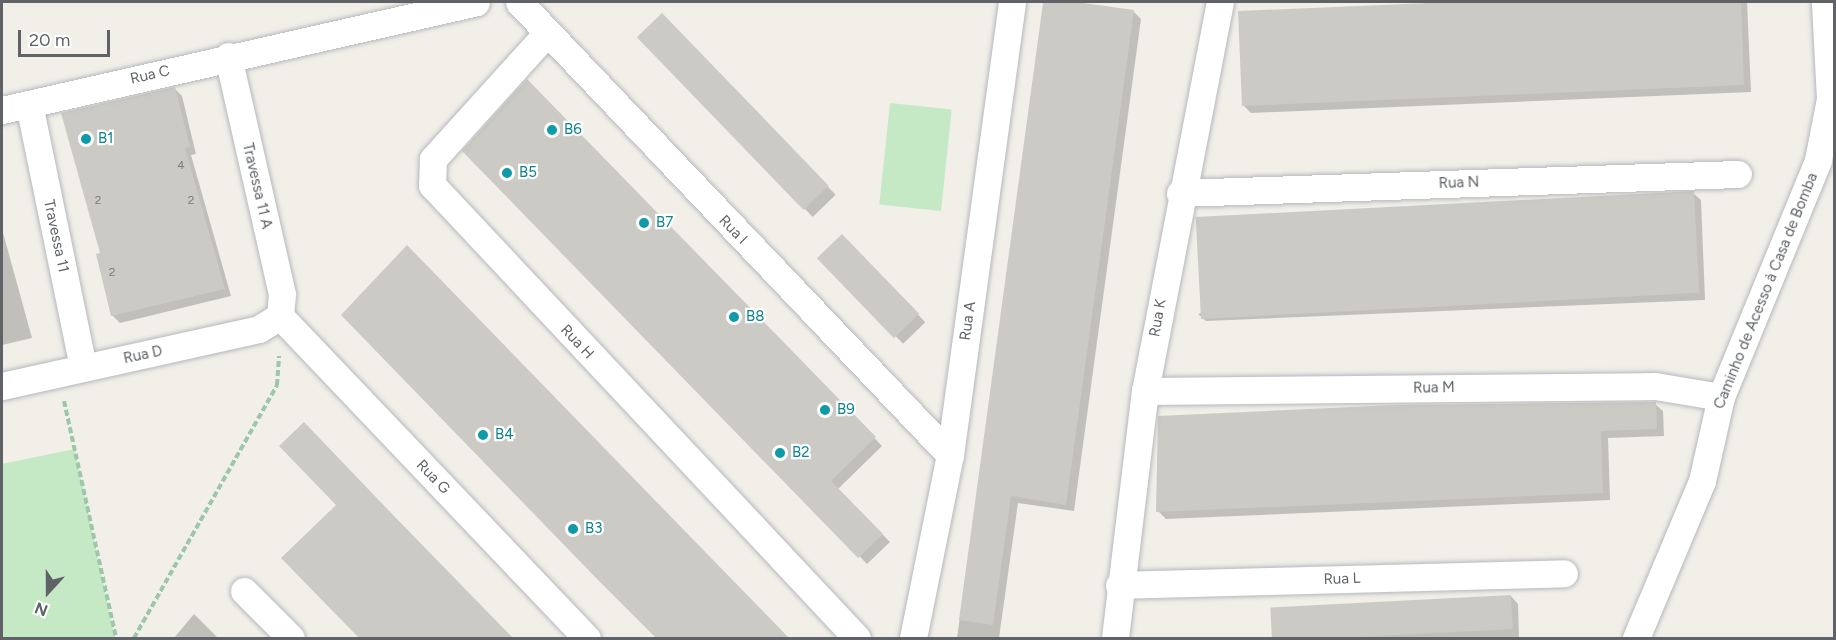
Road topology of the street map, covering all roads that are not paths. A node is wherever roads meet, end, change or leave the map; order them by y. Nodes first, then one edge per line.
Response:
1 (476, 2) edge
2 (519, 2) edge
3 (1012, 2) edge
4 (1220, 2) edge
5 (1825, 2) edge
6 (366, 12) edge
7 (546, 34) junction
8 (228, 56) junction
9 (28, 104) junction
10 (2, 110) edge
11 (1738, 174) dead end
12 (1180, 193) junction
13 (280, 316) junction
14 (71, 371) junction
15 (2, 386) edge
16 (1145, 391) junction
17 (1721, 397) junction
18 (950, 455) junction
19 (1564, 573) dead end
20 (1119, 585) junction
21 (244, 591) dead end
22 (291, 639) edge
23 (587, 639) edge
24 (857, 639) edge
25 (913, 639) edge
26 (1115, 639) edge
27 (1636, 639) edge

1 - 6 street, Rua C
2 - 7 street, Rua I
3 - 18 street, Rua A
4 - 12 street, Rua K
5 - 17 street, Caminho de Acesso à Casa de Bomba
6 - 8 street, Rua C
7 - 18 street, Rua I
7 - 24 street, Rua H
8 - 9 street, Rua C
8 - 13 street, Travessa 11 A
9 - 10 street, Rua C
9 - 14 street, Travessa 11
11 - 12 street, Rua N
12 - 16 street, Rua K
13 - 14 street, Rua D
13 - 23 street, Rua G
14 - 15 street, Rua D
16 - 17 street, Rua M
16 - 20 street, Rua K
17 - 27 street, Caminho de Acesso à Casa de Bomba
18 - 25 street, Rua A
19 - 20 street, Rua L
20 - 26 street, Rua K
21 - 22 street

